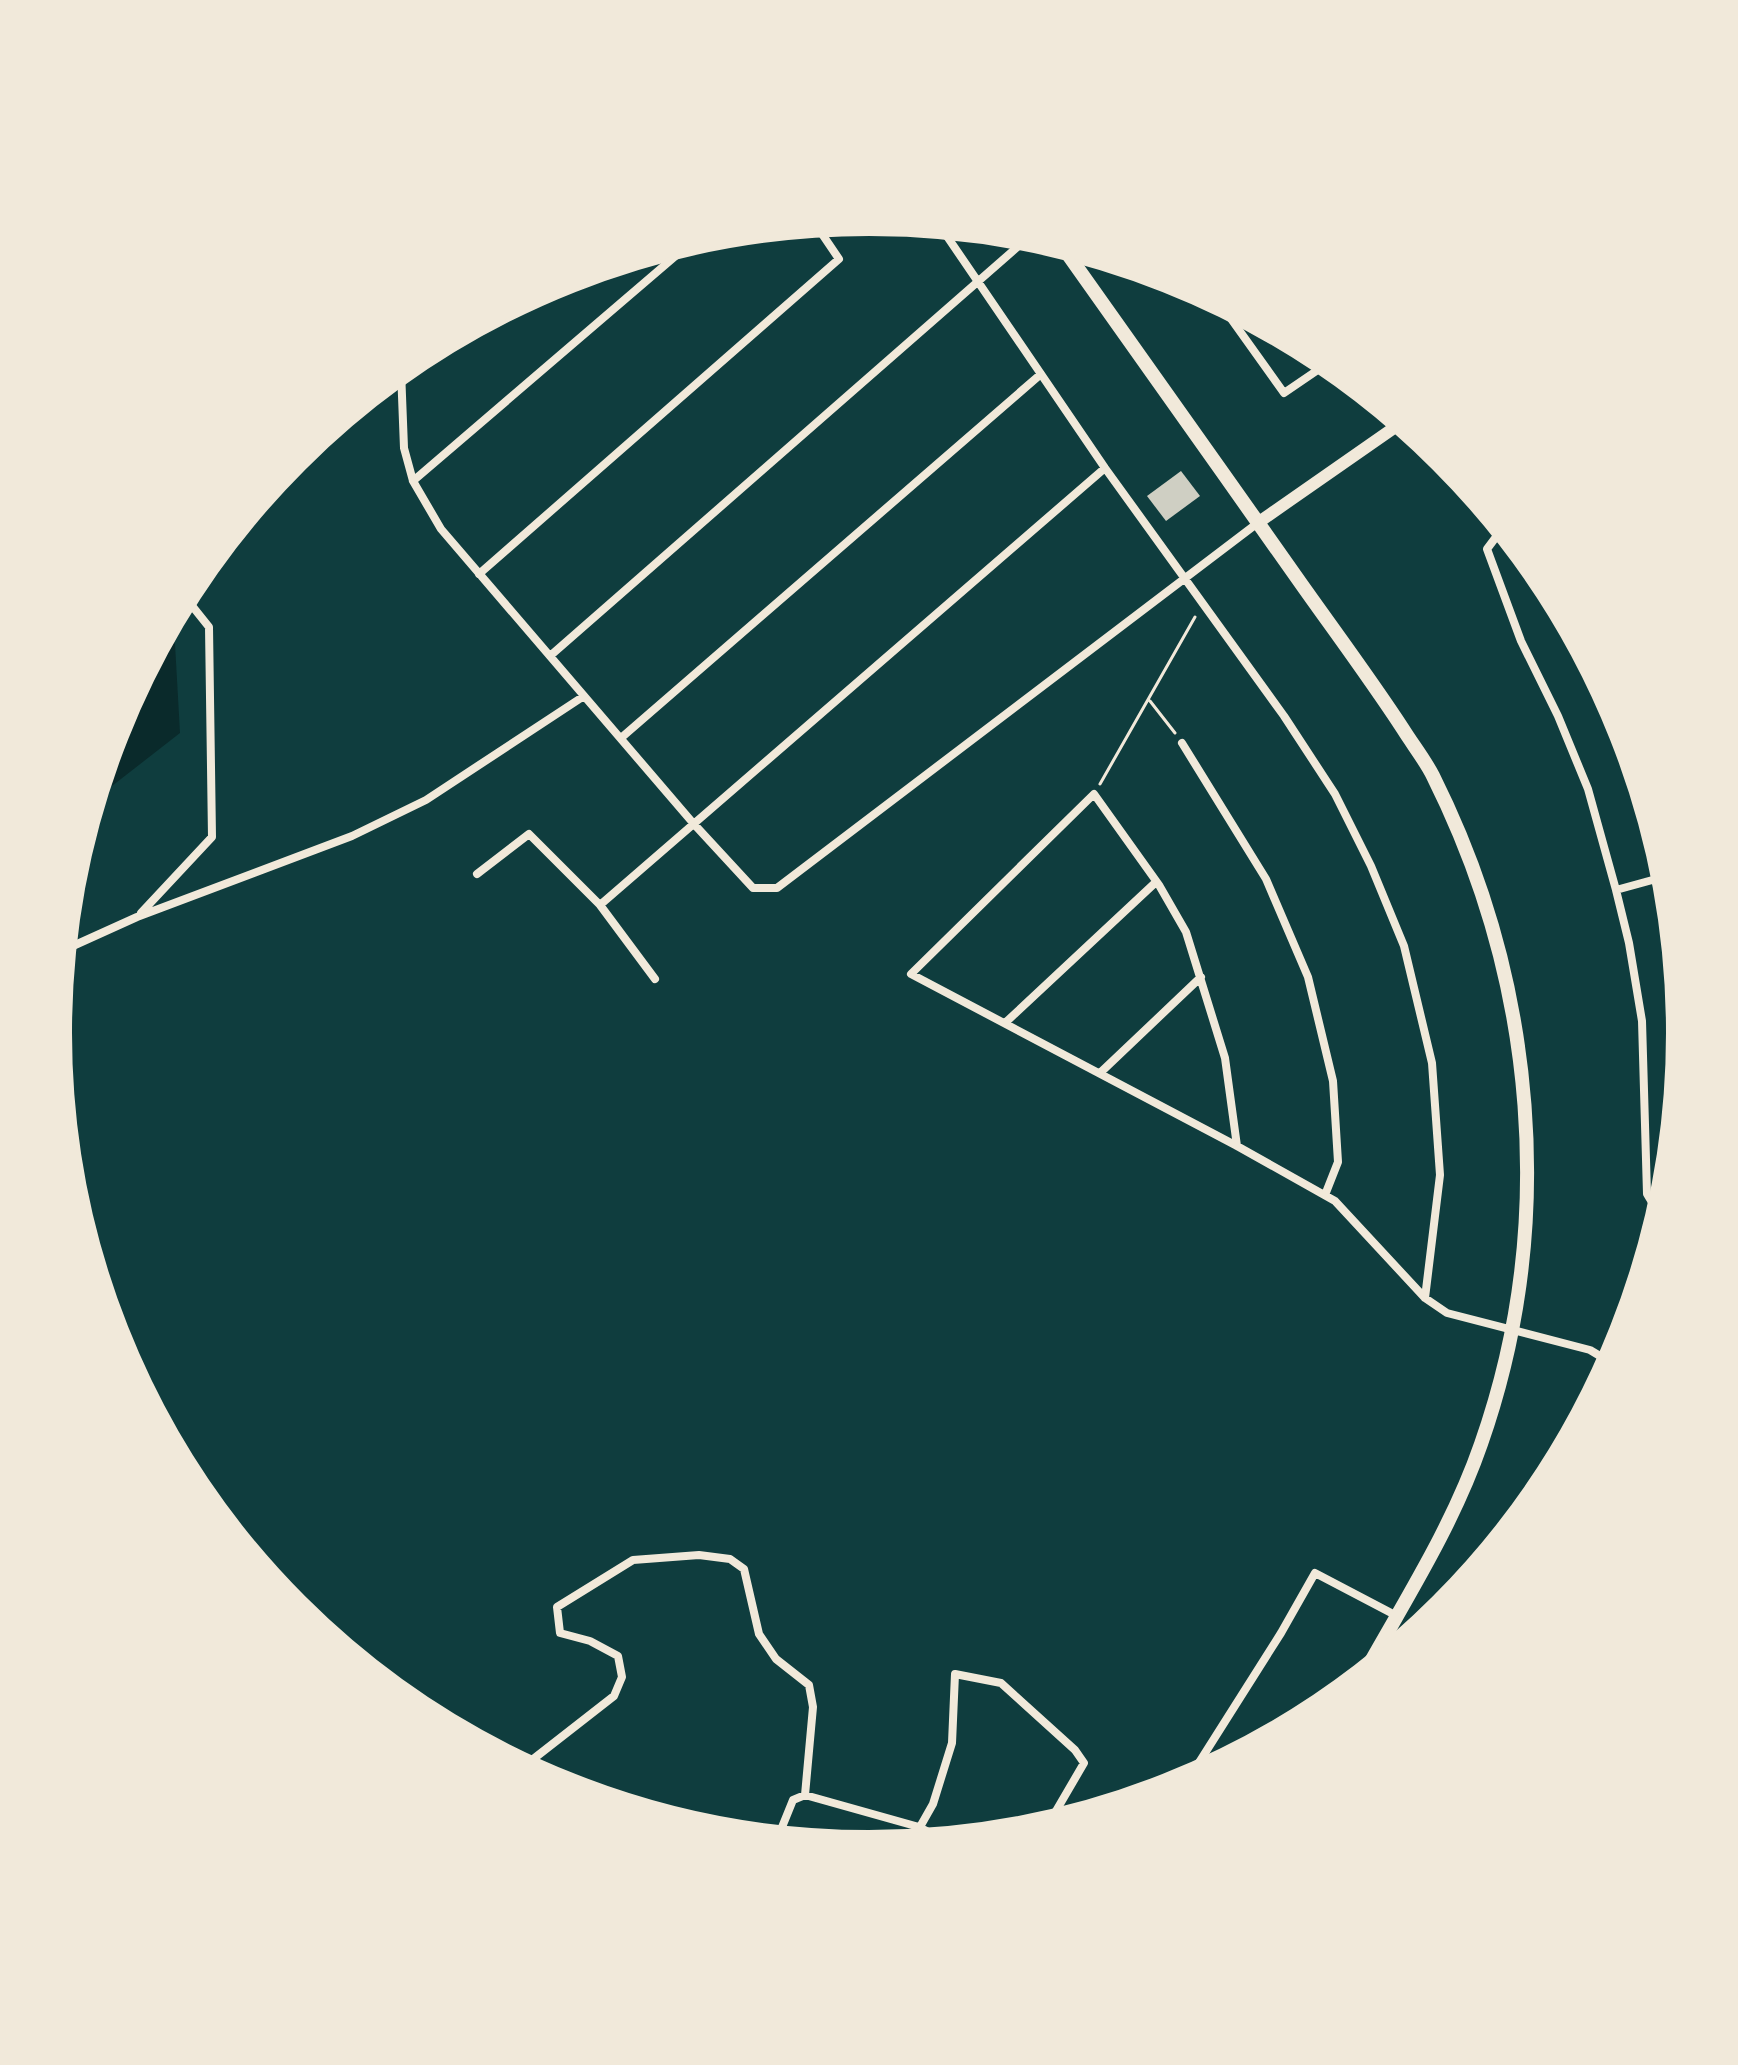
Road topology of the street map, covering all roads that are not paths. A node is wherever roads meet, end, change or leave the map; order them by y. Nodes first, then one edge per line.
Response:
1 (823, 235) edge
2 (948, 238) edge
3 (1017, 248) edge
4 (673, 259) edge
5 (1072, 260) edge
6 (978, 282) junction
7 (1233, 322) edge
8 (1317, 371) edge
9 (1041, 374) junction
10 (402, 385) edge
11 (1392, 429) edge
12 (1105, 468) junction
13 (413, 481) junction
14 (1259, 522) junction
15 (1496, 537) edge
16 (479, 574) junction
17 (1185, 576) junction
18 (193, 607) edge
19 (550, 656) junction
20 (584, 696) junction
21 (621, 738) junction
22 (1182, 743) road end
23 (693, 823) junction
24 (477, 874) dead end
25 (1653, 880) edge
26 (1156, 882) junction
27 (1616, 890) junction
28 (600, 905) junction
29 (137, 917) junction
30 (75, 945) edge
31 (1201, 977) junction
32 (655, 979) dead end
33 (1005, 1023) junction
34 (1100, 1073) junction
35 (1237, 1146) junction
36 (1325, 1195) junction
37 (1650, 1199) edge
38 (1425, 1298) junction
39 (1512, 1331) junction
40 (1599, 1356) edge
41 (1397, 1616) junction
42 (1380, 1646) edge
43 (535, 1758) edge
44 (1202, 1759) edge
45 (805, 1795) junction
46 (1058, 1808) edge
47 (782, 1827) edge
48 (919, 1827) junction
49 (917, 1830) edge
50 (924, 1830) edge

1 - 16 street
2 - 6 street
3 - 6 street
4 - 13 street
5 - 14 main road
6 - 9 street
6 - 19 street
7 - 8 street
9 - 12 street
9 - 21 street
10 - 13 street
11 - 14 street
12 - 17 street
12 - 23 street
13 - 16 street
14 - 17 street
14 - 39 main road
15 - 27 street
16 - 19 street
17 - 23 street
17 - 38 street
18 - 29 street
19 - 20 street
20 - 21 street
20 - 29 street
21 - 23 street
22 - 36 street
23 - 28 street
24 - 28 street
25 - 27 street
26 - 31 street
26 - 33 street
26 - 33 street
27 - 37 street
28 - 32 street
29 - 30 street
31 - 34 street
31 - 35 street
33 - 34 street
34 - 35 street
35 - 36 street
36 - 38 street
38 - 39 street
39 - 40 street
39 - 41 main road
41 - 42 main road
41 - 44 street
43 - 45 street
45 - 47 street
45 - 48 street
46 - 48 street
48 - 49 street
48 - 50 street

